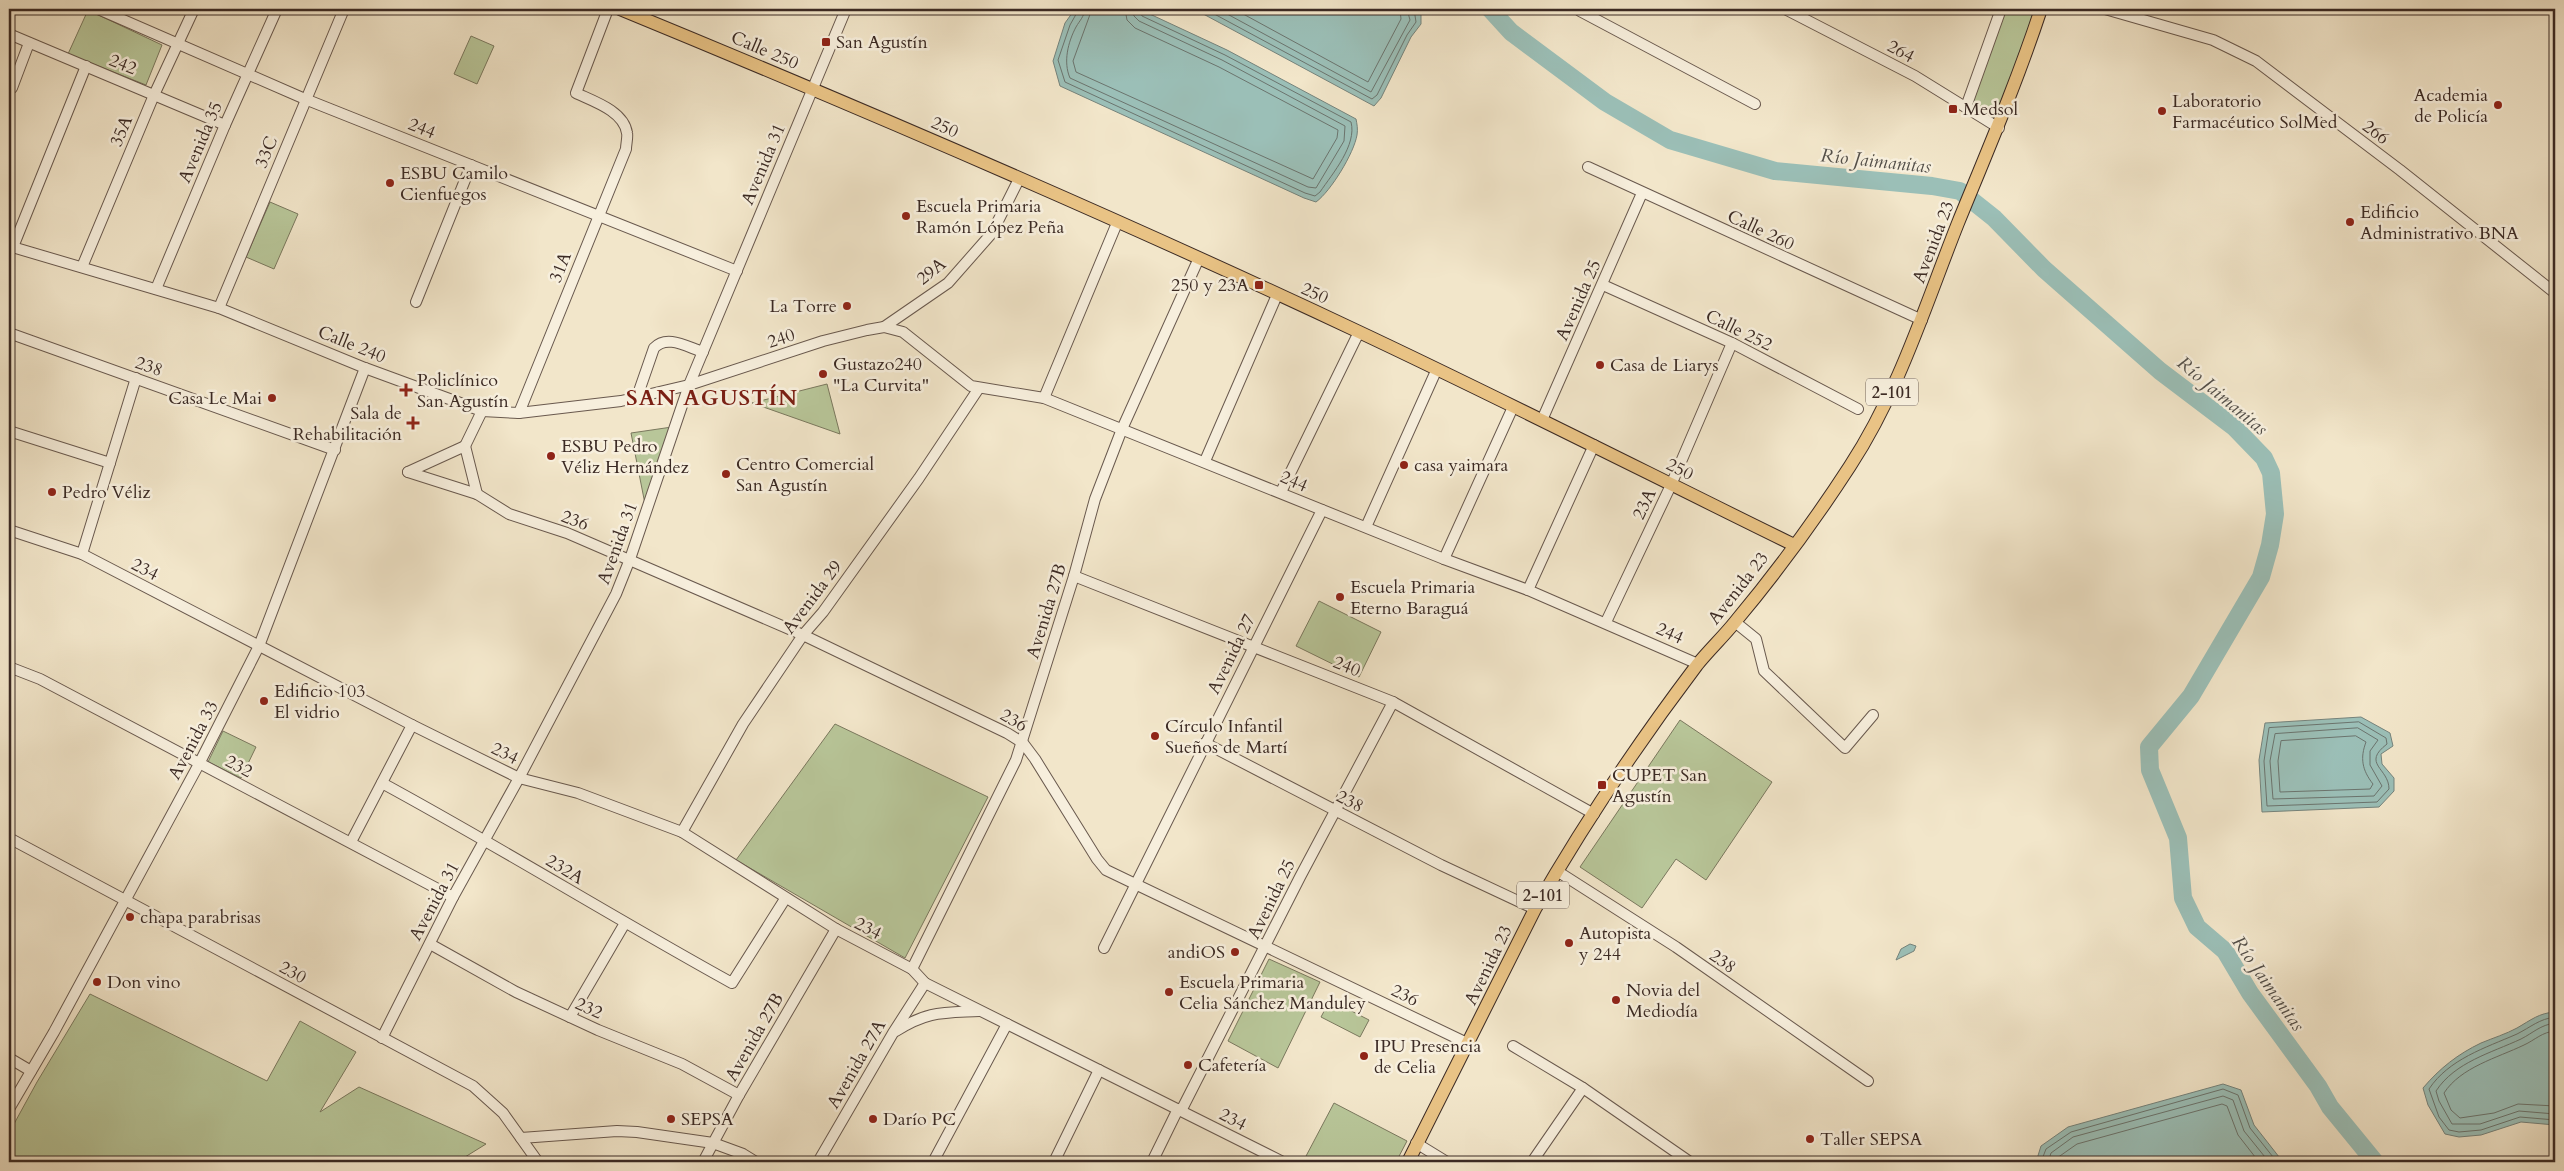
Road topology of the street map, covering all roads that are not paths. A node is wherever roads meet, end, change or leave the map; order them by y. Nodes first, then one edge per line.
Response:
1 (98, 9) edge
2 (126, 9) edge
3 (194, 9) edge
4 (277, 9) edge
5 (344, 9) edge
6 (608, 9) edge
7 (620, 9) edge
8 (846, 9) edge
9 (1786, 9) edge
10 (2001, 9) edge
11 (2041, 9) edge
12 (2105, 9) edge
13 (1581, 10) edge
14 (122, 20) junction
15 (9, 34) edge
16 (30, 43) junction
17 (178, 45) junction
18 (86, 66) junction
19 (248, 74) junction
20 (12, 88) dead end
21 (813, 89) junction
22 (154, 95) junction
23 (305, 99) junction
24 (1754, 104) dead end
25 (1966, 107) junction
26 (225, 125) junction
27 (1999, 128) junction
28 (471, 165) junction
29 (1588, 166) dead end
30 (1019, 179) junction
31 (1642, 193) junction
32 (598, 216) junction
33 (1118, 222) junction
34 (11, 246) edge
35 (1199, 258) junction
36 (82, 267) junction
37 (737, 271) junction
38 (1603, 285) junction
39 (156, 289) junction
40 (2555, 293) edge
41 (1277, 295) junction
42 (416, 302) dead end
43 (219, 308) junction
44 (1922, 320) junction
45 (884, 327) junction
46 (1359, 332) junction
47 (9, 333) edge
48 (1732, 343) junction
49 (703, 352) junction
50 (365, 368) junction
51 (1436, 371) junction
52 (136, 378) junction
53 (689, 385) junction
54 (979, 388) junction
55 (637, 397) junction
56 (1044, 398) junction
57 (1513, 406) junction
58 (1858, 409) dead end
59 (482, 411) junction
60 (519, 413) junction
61 (1542, 420) junction
62 (1122, 429) junction
63 (9, 431) edge
64 (1594, 445) junction
65 (466, 446) junction
66 (335, 450) junction
67 (1205, 461) junction
68 (110, 463) junction
69 (1671, 485) junction
70 (1281, 492) junction
71 (477, 494) junction
72 (1322, 510) junction
73 (1366, 527) junction
74 (9, 530) edge
75 (1794, 545) junction
76 (82, 554) junction
77 (1444, 559) junction
78 (630, 560) junction
79 (1074, 576) junction
80 (1528, 590) junction
81 (1606, 622) junction
82 (1735, 622) junction
83 (803, 635) junction
84 (260, 646) junction
85 (1254, 646) junction
86 (1698, 664) junction
87 (9, 668) edge
88 (1393, 702) junction
89 (1874, 715) dead end
90 (412, 725) junction
91 (1023, 743) junction
92 (1205, 743) junction
93 (199, 764) junction
94 (520, 778) junction
95 (382, 783) junction
96 (1335, 812) junction
97 (1594, 814) junction
98 (682, 832) junction
99 (9, 838) edge
100 (485, 840) junction
101 (351, 842) junction
102 (1557, 871) junction
103 (1137, 885) junction
104 (453, 897) junction
105 (785, 899) junction
106 (124, 900) junction
107 (1535, 909) junction
108 (625, 923) junction
109 (836, 930) junction
110 (430, 944) junction
111 (1266, 947) junction
112 (1104, 948) dead end
113 (912, 968) junction
114 (925, 983) junction
115 (981, 1011) junction
116 (570, 1017) junction
117 (1008, 1024) junction
118 (893, 1033) junction
119 (382, 1038) junction
120 (1469, 1044) junction
121 (1512, 1046) dead end
122 (9, 1058) edge
123 (1099, 1070) junction
124 (30, 1071) junction
125 (1868, 1081) dead end
126 (1583, 1088) junction
127 (739, 1095) junction
128 (9, 1109) edge
129 (1179, 1110) junction
130 (521, 1138) junction
131 (713, 1143) junction
132 (1416, 1143) junction
133 (538, 1162) edge
134 (704, 1162) edge
135 (756, 1162) edge
136 (818, 1162) edge
137 (933, 1162) edge
138 (1054, 1162) edge
139 (1152, 1162) edge
140 (1283, 1162) edge
141 (1408, 1162) edge
142 (1447, 1162) edge
143 (1532, 1162) edge
144 (1690, 1162) edge

1 - 14 street, 244
2 - 14 street
3 - 17 street, 35A
4 - 19 street, Avenida 35
5 - 23 street, 33C
6 - 32 street, 31A
7 - 21 main road, Calle 250
8 - 21 street, Avenida 31
9 - 25 street, 264
10 - 25 street
11 - 27 main road, Avenida 23 / 2-101
12 - 40 street, 266
13 - 24 street
14 - 17 street, 244
15 - 16 street, 242
16 - 18 street, 242
16 - 20 street
17 - 19 street, 244
17 - 22 street, 35A
18 - 22 street, 242
18 - 34 street
19 - 23 street, 244
19 - 26 street, Avenida 35
21 - 30 main road, 250
21 - 37 street, Avenida 31
22 - 26 street, 242
22 - 36 street, 35A
23 - 28 street, 244
23 - 43 street, 33C
25 - 27 street, 264
26 - 39 street, Avenida 35
27 - 44 main road, Avenida 23 / 2-101
28 - 32 street, 244
28 - 42 street
29 - 31 street, Calle 260
30 - 33 main road, 250
30 - 45 street, 29A
31 - 38 street, Avenida 25
31 - 44 street, Calle 260
32 - 37 street, 244
32 - 60 street, 31A
33 - 35 main road, 250
33 - 56 street
34 - 36 street, Calle 240
35 - 41 main road, 250
35 - 62 street, Avenida 27B
36 - 39 street, Calle 240
37 - 49 street, Avenida 31
38 - 48 street, Calle 252
38 - 61 street, Avenida 25
39 - 43 street, Calle 240
41 - 46 main road, 250
41 - 67 street
43 - 50 street, Calle 240
44 - 75 main road, Avenida 23 / 2-101
45 - 53 street, 240
45 - 54 street, 244
46 - 51 main road, 250
46 - 70 street
47 - 52 street, 238
48 - 58 street, Calle 252
48 - 69 street, 23A
49 - 53 street, Avenida 31
49 - 55 street
50 - 59 street, Calle 240
50 - 66 street, Avenida 33
51 - 57 main road, 250
51 - 73 street
52 - 66 street, 238
52 - 68 street
53 - 55 street, Calle 240
53 - 78 street, Avenida 31
54 - 56 street, 244
54 - 83 street, Avenida 29
55 - 60 street, Calle 240
56 - 62 street, 244
57 - 61 main road, 250
57 - 77 street
59 - 60 street, Calle 240
59 - 65 street
61 - 64 main road, 250
62 - 67 street, 244
62 - 79 street, Avenida 27B
63 - 68 street
64 - 69 main road, 250
64 - 80 street
65 - 71 street
65 - 71 street
66 - 84 street, Avenida 33
67 - 70 street, 244
68 - 76 street
69 - 75 main road, 250
69 - 81 street, 23A
70 - 72 street, 244
71 - 78 street, 236
72 - 73 street, 244
72 - 85 street, Avenida 27
73 - 77 street, 244
74 - 76 street, 234
75 - 82 main road, Avenida 23 / 2-101
76 - 84 street, 234
77 - 80 street, 244
78 - 83 street, 236
78 - 94 street, Avenida 31
79 - 85 street, 240
79 - 91 street, Avenida 27B
80 - 81 street, 244
81 - 86 street, 244
82 - 86 main road, Avenida 23 / 2-101
82 - 89 street
83 - 91 street, 236
83 - 98 street, Avenida 29
84 - 90 street, 234
84 - 93 street, Avenida 33
85 - 88 street, 240
85 - 92 street, Avenida 27
86 - 97 main road, Avenida 23 / 2-101
87 - 93 street, 232
88 - 96 street, Avenida 25
88 - 97 street, 240
90 - 94 street, 234
90 - 95 street
91 - 103 street, 236
91 - 113 street, Avenida 27B
92 - 96 street, 238
92 - 103 street, Avenida 27
93 - 101 street, 232
93 - 106 street, Avenida 33
94 - 98 street, 234
94 - 100 street, Avenida 31
95 - 100 street, 232A
95 - 101 street
96 - 107 street, 238
96 - 111 street, Avenida 25
97 - 102 main road, Avenida 23 / 2-101
98 - 105 street, 234
99 - 106 street, 230
100 - 104 street, Avenida 31
100 - 108 street, 232A
101 - 104 street, 232
102 - 107 main road, Avenida 23 / 2-101
102 - 125 street, 238
103 - 111 street, 236
103 - 112 street, Avenida 27
104 - 110 street, Avenida 31
105 - 108 street, 232A
105 - 109 street, 234
106 - 119 street, 230
106 - 124 street, Avenida 33
107 - 120 main road, Avenida 23 / 2-101
108 - 116 street
109 - 113 street, 234
109 - 127 street, Avenida 27B
110 - 116 street, 232
110 - 119 street, Avenida 31
111 - 120 street, 236
111 - 129 street, Avenida 25
113 - 114 street, 234
114 - 115 street, 234
114 - 118 street, Avenida 27A
115 - 117 street, 234
115 - 118 street, 234
116 - 127 street, 232
117 - 123 street, 234
117 - 137 street
118 - 136 street, Avenida 27A
119 - 130 street, 230
120 - 132 main road, Avenida 23 / 2-101
121 - 126 street
122 - 124 street
123 - 129 street, 234
123 - 138 street
124 - 128 street, Avenida 33
126 - 143 street
126 - 144 street
127 - 131 street, Avenida 27B
129 - 139 street, Avenida 25
129 - 140 street, 234
130 - 131 street
130 - 133 street, 230
131 - 134 street, Avenida 27B
131 - 135 street
132 - 141 main road, Avenida 23 / 2-101
132 - 142 street

